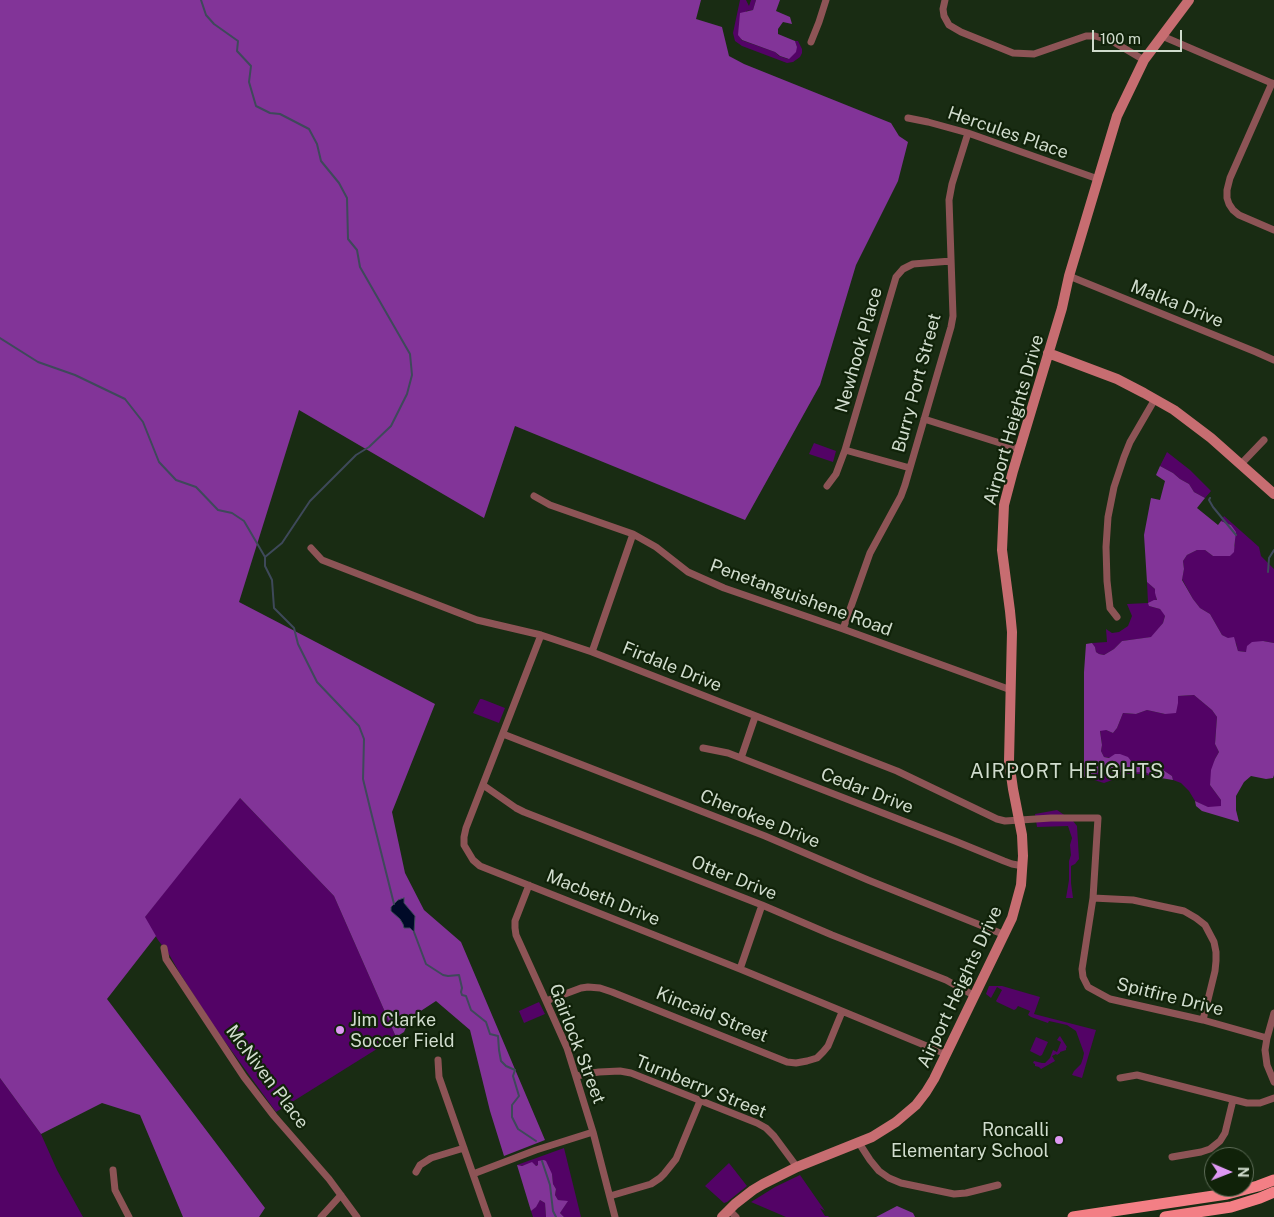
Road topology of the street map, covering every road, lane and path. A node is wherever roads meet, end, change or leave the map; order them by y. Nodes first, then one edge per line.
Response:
1 (826, 0) edge
2 (945, 0) edge
3 (1189, 0) edge
4 (1162, 36) junction
5 (811, 42) dead end
6 (1144, 60) junction
7 (1273, 83) edge
8 (908, 118) dead end
9 (968, 133) junction
10 (1098, 179) junction
11 (1274, 230) edge
12 (951, 261) junction
13 (1069, 276) junction
14 (1048, 353) junction
15 (1274, 360) edge
16 (1155, 399) junction
17 (924, 419) junction
18 (1264, 440) dead end
19 (1019, 448) junction
20 (845, 450) junction
21 (1241, 464) junction
22 (910, 468) junction
23 (827, 486) dead end
24 (1274, 494) edge
25 (534, 496) dead end
26 (633, 534) junction
27 (311, 548) dead end
28 (1117, 617) dead end
29 (842, 629) junction
30 (541, 636) junction
31 (592, 652) junction
32 (1011, 690) junction
33 (756, 717) junction
34 (503, 734) junction
35 (704, 748) dead end
36 (741, 758) junction
37 (483, 785) junction
38 (1098, 818) joint
39 (1019, 820) junction
40 (1023, 866) junction
41 (529, 886) junction
42 (1093, 898) junction
43 (762, 904) junction
44 (1005, 935) junction
45 (164, 948) dead end
46 (740, 969) junction
47 (975, 996) junction
48 (546, 1000) junction
49 (842, 1012) junction
50 (1274, 1013) edge
51 (1203, 1020) junction
52 (1267, 1038) junction
53 (946, 1054) junction
54 (438, 1060) dead end
55 (577, 1076) junction
56 (1120, 1078) dead end
57 (1274, 1082) edge
58 (1274, 1098) edge
59 (1233, 1100) junction
60 (700, 1101) junction
61 (593, 1132) junction
62 (859, 1143) junction
63 (464, 1148) junction
64 (1172, 1156) dead end
65 (796, 1168) junction
66 (113, 1170) dead end
67 (416, 1172) dead end
68 (473, 1174) junction
69 (1274, 1180) edge
70 (998, 1185) dead end
71 (1273, 1193) edge
72 (341, 1195) junction
73 (610, 1196) junction
74 (729, 1215) edge
75 (129, 1217) edge
76 (321, 1217) edge
77 (357, 1217) edge
78 (488, 1217) edge
79 (616, 1217) edge
80 (1073, 1217) edge
81 (1165, 1217) edge

1 - 5 street
2 - 6 street
3 - 4 street, Airport Heights Drive
4 - 6 street, Airport Heights Drive
4 - 7 street
6 - 10 street, Airport Heights Drive
7 - 11 street
8 - 9 street, Hercules Place
9 - 10 street, Hercules Place
9 - 12 street, Burry Port Street
10 - 13 street, Airport Heights Drive
12 - 17 street, Burry Port Street
12 - 20 street, Newhook Place
13 - 14 street, Airport Heights Drive
13 - 15 street, Malka Drive
14 - 16 street
14 - 19 street, Airport Heights Drive
16 - 21 street
16 - 28 street
17 - 19 street
17 - 22 street, Burry Port Street
18 - 21 street
19 - 32 street, Airport Heights Drive
20 - 22 street
20 - 23 street, Newhook Place
21 - 24 street
22 - 29 street, Burry Port Street
25 - 26 street, Penetanguishene Road
26 - 29 street, Penetanguishene Road
26 - 31 street
27 - 30 street, Firdale Drive
29 - 32 street, Penetanguishene Road
30 - 31 street, Firdale Drive
30 - 34 street, Macbeth Drive
31 - 33 street, Firdale Drive
32 - 39 street, Airport Heights Drive
33 - 36 street
33 - 39 street, Firdale Drive
34 - 37 street, Macbeth Drive
34 - 44 street, Cherokee Drive
35 - 36 street, Cedar Drive
36 - 40 street, Cedar Drive
37 - 41 street, Macbeth Drive
37 - 43 street, Otter Drive
38 - 39 street, Firdale Drive
38 - 42 street, Spitfire Drive
39 - 40 street, Airport Heights Drive
40 - 44 street, Airport Heights Drive
41 - 46 street, Macbeth Drive
41 - 48 street, Gairlock Street
42 - 51 street, Spitfire Drive
42 - 51 street
43 - 46 street
43 - 47 street, Otter Drive
44 - 47 street, Airport Heights Drive
45 - 72 street, McNiven Place
46 - 49 street, Macbeth Drive
47 - 53 street, Airport Heights Drive
48 - 49 street, Kincaid Street
48 - 55 street, Gairlock Street
49 - 53 street, Macbeth Drive
50 - 52 street
51 - 52 street, Spitfire Drive
52 - 57 street
53 - 62 street, Airport Heights Drive
54 - 63 street
55 - 60 street, Turnberry Street
55 - 61 street, Gairlock Street
56 - 59 street
58 - 59 street
59 - 64 street
60 - 65 street, Turnberry Street
60 - 73 street
61 - 68 street
61 - 73 street, Gairlock Street
62 - 65 street, Airport Heights Drive
62 - 70 street
63 - 67 street
63 - 68 street
65 - 74 street, Airport Heights Drive
66 - 75 street
68 - 78 street
69 - 80 main road
71 - 81 main road
72 - 76 street
72 - 77 street, McNiven Place
73 - 79 street, Gairlock Street

